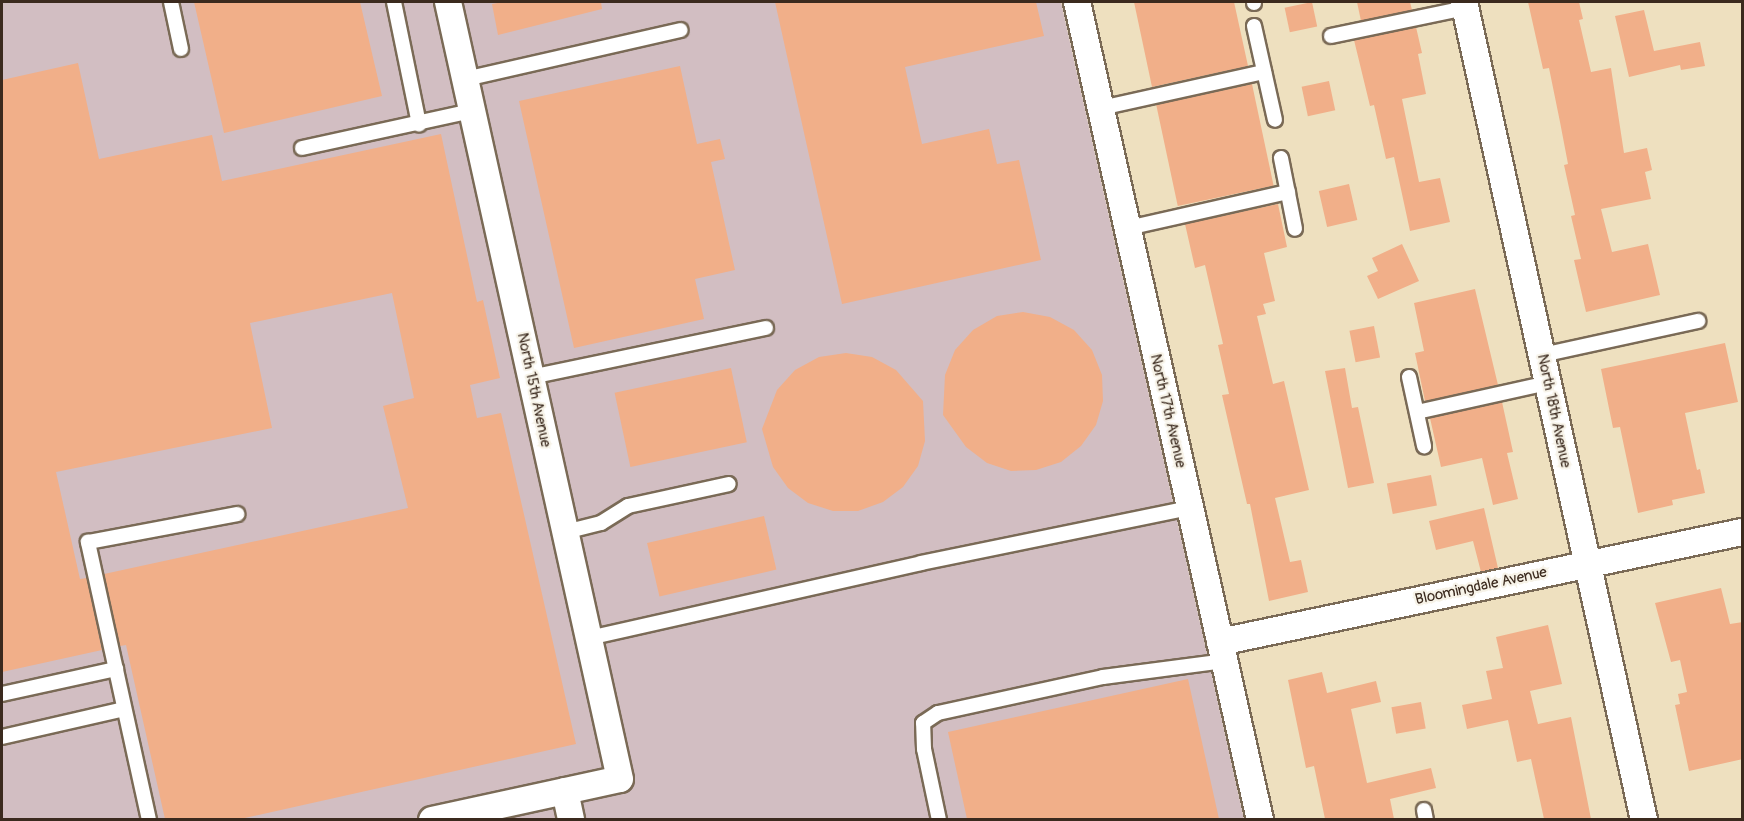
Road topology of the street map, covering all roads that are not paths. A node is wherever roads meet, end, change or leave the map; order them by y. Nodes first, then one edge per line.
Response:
1 (171, 2) edge
2 (394, 2) edge
3 (448, 2) edge
4 (1077, 2) edge
5 (1464, 5) edge
6 (1254, 26) dead end
7 (681, 30) dead end
8 (1331, 36) dead end
9 (181, 48) dead end
10 (1264, 72) junction
11 (465, 79) junction
12 (1101, 108) junction
13 (472, 111) junction
14 (1275, 120) dead end
15 (418, 123) junction
16 (302, 148) dead end
17 (1281, 158) dead end
18 (1288, 192) junction
19 (1128, 228) junction
20 (1295, 229) dead end
21 (1698, 321) dead end
22 (766, 328) dead end
23 (1542, 355) junction
24 (531, 376) junction
25 (1409, 377) dead end
26 (1548, 383) junction
27 (1417, 412) junction
28 (1424, 446) dead end
29 (729, 484) dead end
30 (1190, 508) junction
31 (237, 514) dead end
32 (565, 532) junction
33 (1743, 532) edge
34 (1587, 564) junction
35 (589, 638) junction
36 (1222, 651) junction
37 (116, 669) junction
38 (2, 694) edge
39 (124, 709) junction
40 (2, 737) edge
41 (565, 791) junction
42 (149, 819) edge
43 (432, 819) edge
44 (571, 819) edge
45 (939, 819) edge
46 (1260, 819) edge
47 (1644, 819) edge

1 - 9 lane
2 - 15 lane
3 - 11 street, North 15th Avenue
4 - 12 street, North 17th Avenue
5 - 8 lane
5 - 23 street, North 18th Avenue
6 - 10 lane
7 - 11 lane
10 - 12 lane
10 - 14 lane
11 - 13 street, North 15th Avenue
12 - 19 street, North 17th Avenue
13 - 15 lane
13 - 24 street, North 15th Avenue
15 - 16 lane
17 - 18 lane
18 - 19 lane
18 - 20 lane
19 - 30 street, North 17th Avenue
21 - 23 lane
22 - 24 lane
23 - 26 street, North 18th Avenue
24 - 32 street, North 15th Avenue
25 - 27 lane
26 - 27 lane
26 - 34 street, North 18th Avenue
27 - 28 lane
29 - 32 lane
30 - 35 lane
30 - 36 street, North 17th Avenue
31 - 37 lane
32 - 35 street, North 15th Avenue
33 - 34 street, Bloomingdale Avenue
34 - 36 street, Bloomingdale Avenue
34 - 47 street, North 18th Avenue
35 - 41 street, North 15th Avenue
36 - 45 lane
36 - 46 street, North 17th Avenue
37 - 38 lane
37 - 39 lane
39 - 40 lane
39 - 42 lane
41 - 43 street
41 - 44 street

